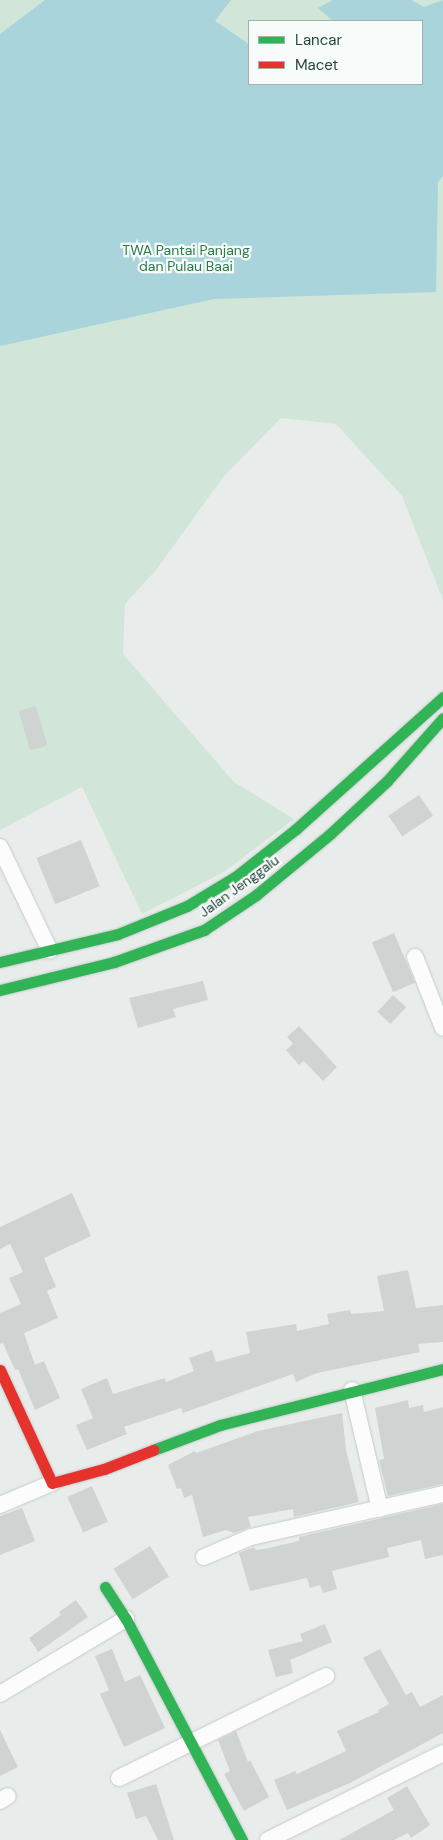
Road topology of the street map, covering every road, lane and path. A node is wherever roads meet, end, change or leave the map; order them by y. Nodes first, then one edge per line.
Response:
1 (443, 697) edge
2 (443, 718) edge
3 (0, 847) edge
4 (50, 951) junction
5 (415, 957) dead end
6 (0, 962) edge
7 (0, 990) edge
8 (443, 1028) edge
9 (443, 1369) edge
10 (0, 1370) edge
11 (352, 1390) junction
12 (4, 1391) edge
13 (52, 1483) junction
14 (443, 1494) edge
15 (0, 1505) edge
16 (380, 1509) junction
17 (204, 1557) dead end
18 (105, 1587) dead end
19 (126, 1619) junction
20 (326, 1676) dead end
21 (0, 1694) edge
22 (192, 1741) junction
23 (443, 1753) edge
24 (119, 1778) dead end
25 (242, 1840) edge
26 (268, 1840) edge

1 - 4 main road, Jalan Jenggalu
2 - 7 main road, Jalan Jenggalu
3 - 4 street
4 - 6 main road, Jalan Jenggalu
5 - 8 street
9 - 11 main road
10 - 12 main road
11 - 13 main road
11 - 16 street
12 - 13 main road
13 - 15 street
14 - 16 street
16 - 17 street
18 - 19 main road
19 - 21 street
19 - 22 main road
20 - 22 street
22 - 24 street
22 - 25 main road
23 - 26 street

